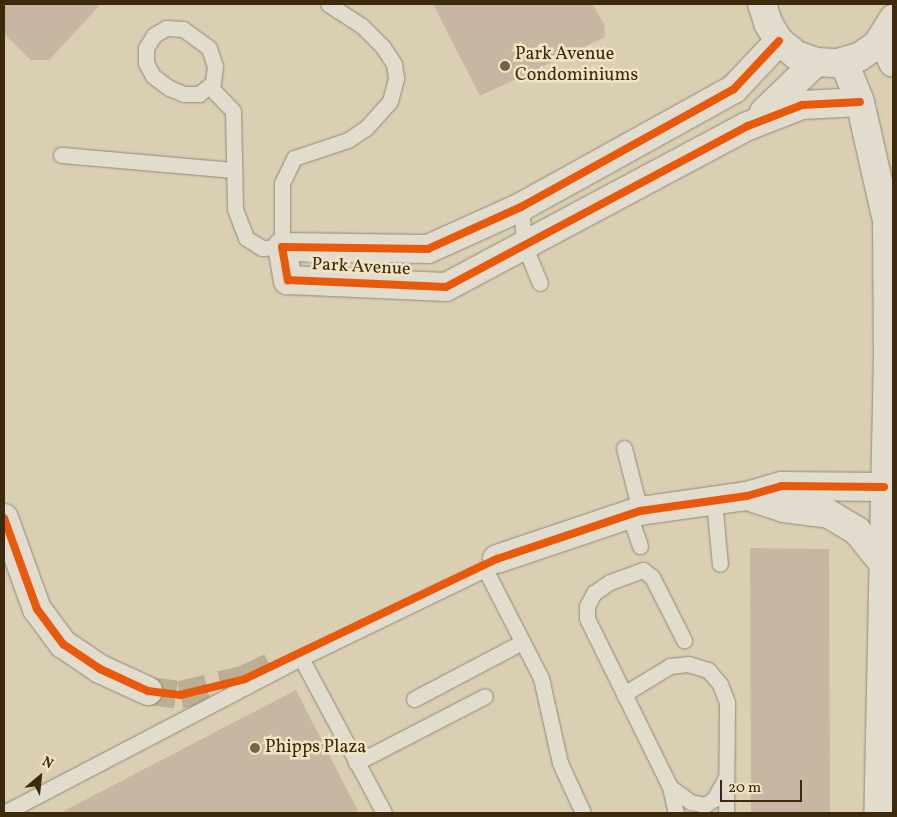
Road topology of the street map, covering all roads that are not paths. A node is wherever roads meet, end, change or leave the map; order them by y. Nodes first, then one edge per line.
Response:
1 (328, 4) edge
2 (762, 4) edge
3 (888, 29) edge
4 (779, 41) junction
5 (816, 62) junction
6 (844, 62) junction
7 (893, 63) edge
8 (210, 86) junction
9 (860, 102) junction
10 (748, 126) junction
11 (62, 155) dead end
12 (234, 170) junction
13 (522, 208) junction
14 (890, 229) edge
15 (524, 245) junction
16 (282, 247) junction
17 (540, 283) dead end
18 (624, 448) dead end
19 (889, 492) edge
20 (747, 496) junction
21 (714, 501) junction
22 (635, 512) junction
23 (4, 518) edge
24 (640, 546) dead end
25 (497, 559) dead end
26 (881, 561) junction
27 (720, 564) dead end
28 (684, 640) dead end
29 (522, 642) junction
30 (301, 658) junction
31 (148, 691) tunnel mouth
32 (624, 694) junction
33 (485, 696) dead end
34 (414, 699) dead end
35 (356, 763) junction
36 (727, 774) junction
37 (670, 787) junction
38 (705, 805) junction
39 (4, 812) edge
40 (384, 813) edge
41 (583, 813) edge
42 (676, 813) edge
43 (688, 813) edge
44 (722, 813) edge
45 (726, 813) edge
46 (878, 813) edge

1 - 16 lane
2 - 4 street
3 - 6 street
3 - 7 street
4 - 5 street
4 - 13 street, Park Avenue
5 - 6 street
5 - 10 street, Park Avenue
6 - 9 street
8 - 8 lane
8 - 12 lane
9 - 10 street, Park Avenue
9 - 14 street
10 - 15 street, Park Avenue
11 - 12 lane
12 - 16 lane
13 - 15 lane
13 - 16 street, Park Avenue
14 - 19 street
15 - 16 street, Park Avenue
15 - 17 lane
18 - 22 lane
19 - 20 street
19 - 26 street
20 - 21 street
20 - 26 street
21 - 22 street
21 - 27 lane
22 - 24 lane
22 - 25 street
23 - 31 street
26 - 46 street
28 - 32 lane
29 - 30 lane
29 - 34 lane
29 - 41 lane
30 - 35 lane
30 - 39 lane
32 - 36 lane
32 - 37 lane
33 - 35 lane
35 - 40 lane
36 - 38 lane
36 - 45 lane
37 - 38 lane
37 - 42 lane
38 - 43 lane
38 - 44 lane

